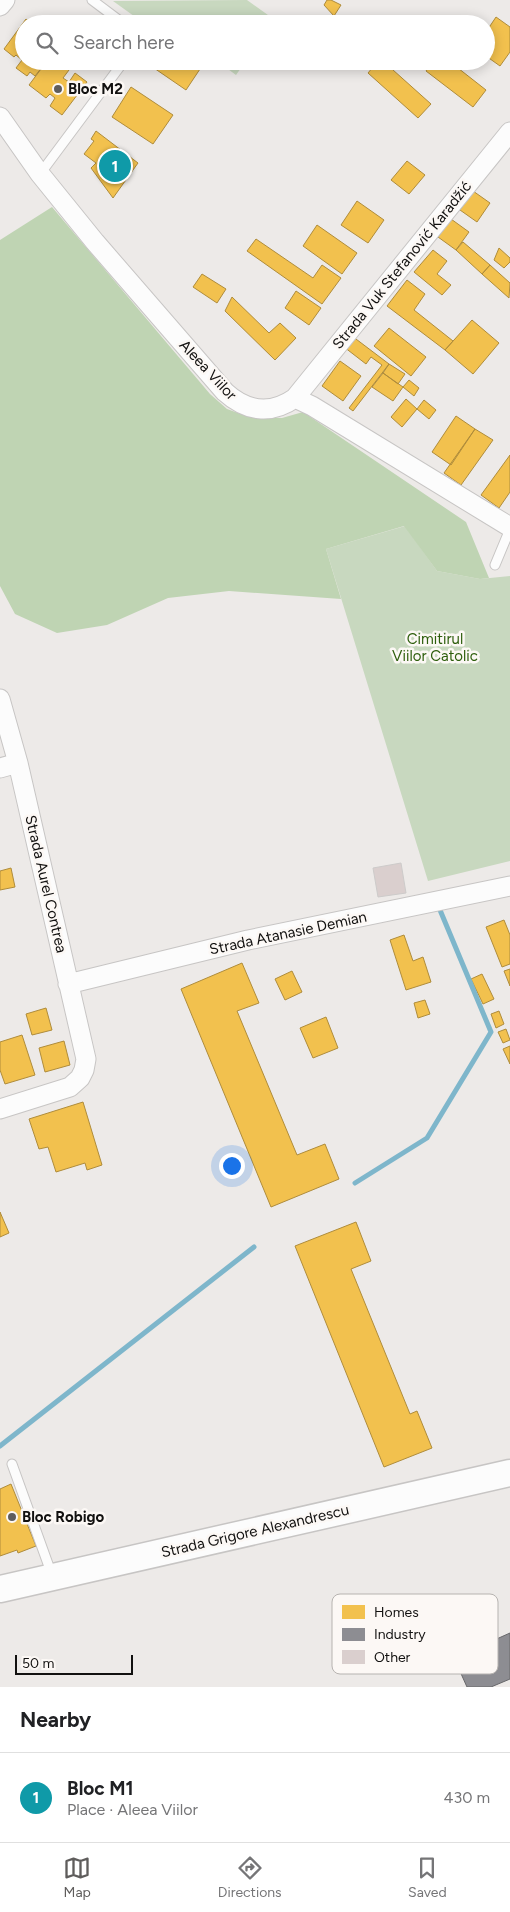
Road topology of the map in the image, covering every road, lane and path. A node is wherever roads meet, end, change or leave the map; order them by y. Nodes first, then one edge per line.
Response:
1 (5, 0) edge
2 (92, 0) edge
3 (0, 6) edge
4 (112, 15) edge
5 (117, 70) edge
6 (0, 117) edge
7 (510, 132) edge
8 (40, 174) junction
9 (295, 398) junction
10 (510, 528) edge
11 (495, 565) dead end
12 (0, 699) edge
13 (18, 763) junction
14 (0, 768) edge
15 (510, 886) edge
16 (68, 984) junction
17 (0, 1110) edge
18 (12, 1464) dead end
19 (510, 1473) edge
20 (53, 1577) junction
21 (0, 1589) edge

1 - 3 street
2 - 4 lane
5 - 8 lane
6 - 8 street, Aleea Viilor
7 - 9 street, Strada Vuk Stefanović Karadžić
8 - 9 street, Aleea Viilor
9 - 10 street
10 - 11 lane
12 - 13 street, Strada Aurel Contrea
13 - 14 street
13 - 16 street, Strada Aurel Contrea
15 - 16 street, Strada Atanasie Demian
16 - 17 street, Strada Aurel Contrea
18 - 20 lane
19 - 20 street, Strada Grigore Alexandrescu
20 - 21 street, Strada Grigore Alexandrescu

